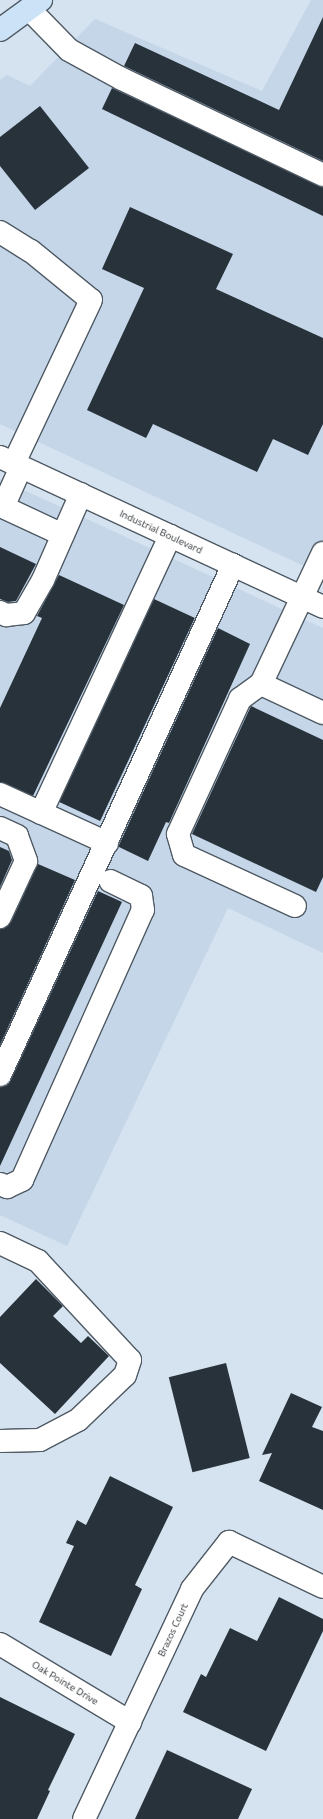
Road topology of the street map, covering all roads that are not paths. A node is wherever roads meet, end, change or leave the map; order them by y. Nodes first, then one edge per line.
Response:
1 (35, 4) edge
2 (0, 30) edge
3 (323, 175) edge
4 (0, 232) edge
5 (12, 462) edge
6 (81, 494) junction
7 (1, 507) edge
8 (63, 536) junction
9 (170, 536) junction
10 (323, 553) edge
11 (233, 565) junction
12 (301, 596) junction
13 (323, 606) edge
14 (2, 619) edge
15 (261, 684) junction
16 (323, 713) edge
17 (0, 794) edge
18 (41, 813) junction
19 (0, 828) edge
20 (107, 843) junction
21 (110, 881) dead end
22 (295, 906) dead end
23 (0, 917) edge
24 (0, 1075) edge
25 (0, 1184) edge
26 (0, 1243) edge
27 (0, 1440) edge
28 (323, 1587) edge
29 (0, 1644) edge
30 (130, 1722) junction
31 (84, 1819) edge

1 - 2 main road
1 - 3 street
4 - 5 street
5 - 6 street, Industrial Boulevard
5 - 7 street
6 - 8 street
6 - 9 street, Industrial Boulevard
7 - 8 street
8 - 14 street
9 - 11 street, Industrial Boulevard
9 - 18 street
10 - 12 street
11 - 12 street, Industrial Boulevard
11 - 20 street
12 - 13 street, Industrial Boulevard
12 - 15 street
15 - 16 street
15 - 22 street
17 - 18 street
18 - 20 street
19 - 23 street
20 - 24 street
21 - 25 street
26 - 27 street
28 - 30 street, Brazos Court
29 - 30 street, Oak Pointe Drive
30 - 31 street, Brazos Court

